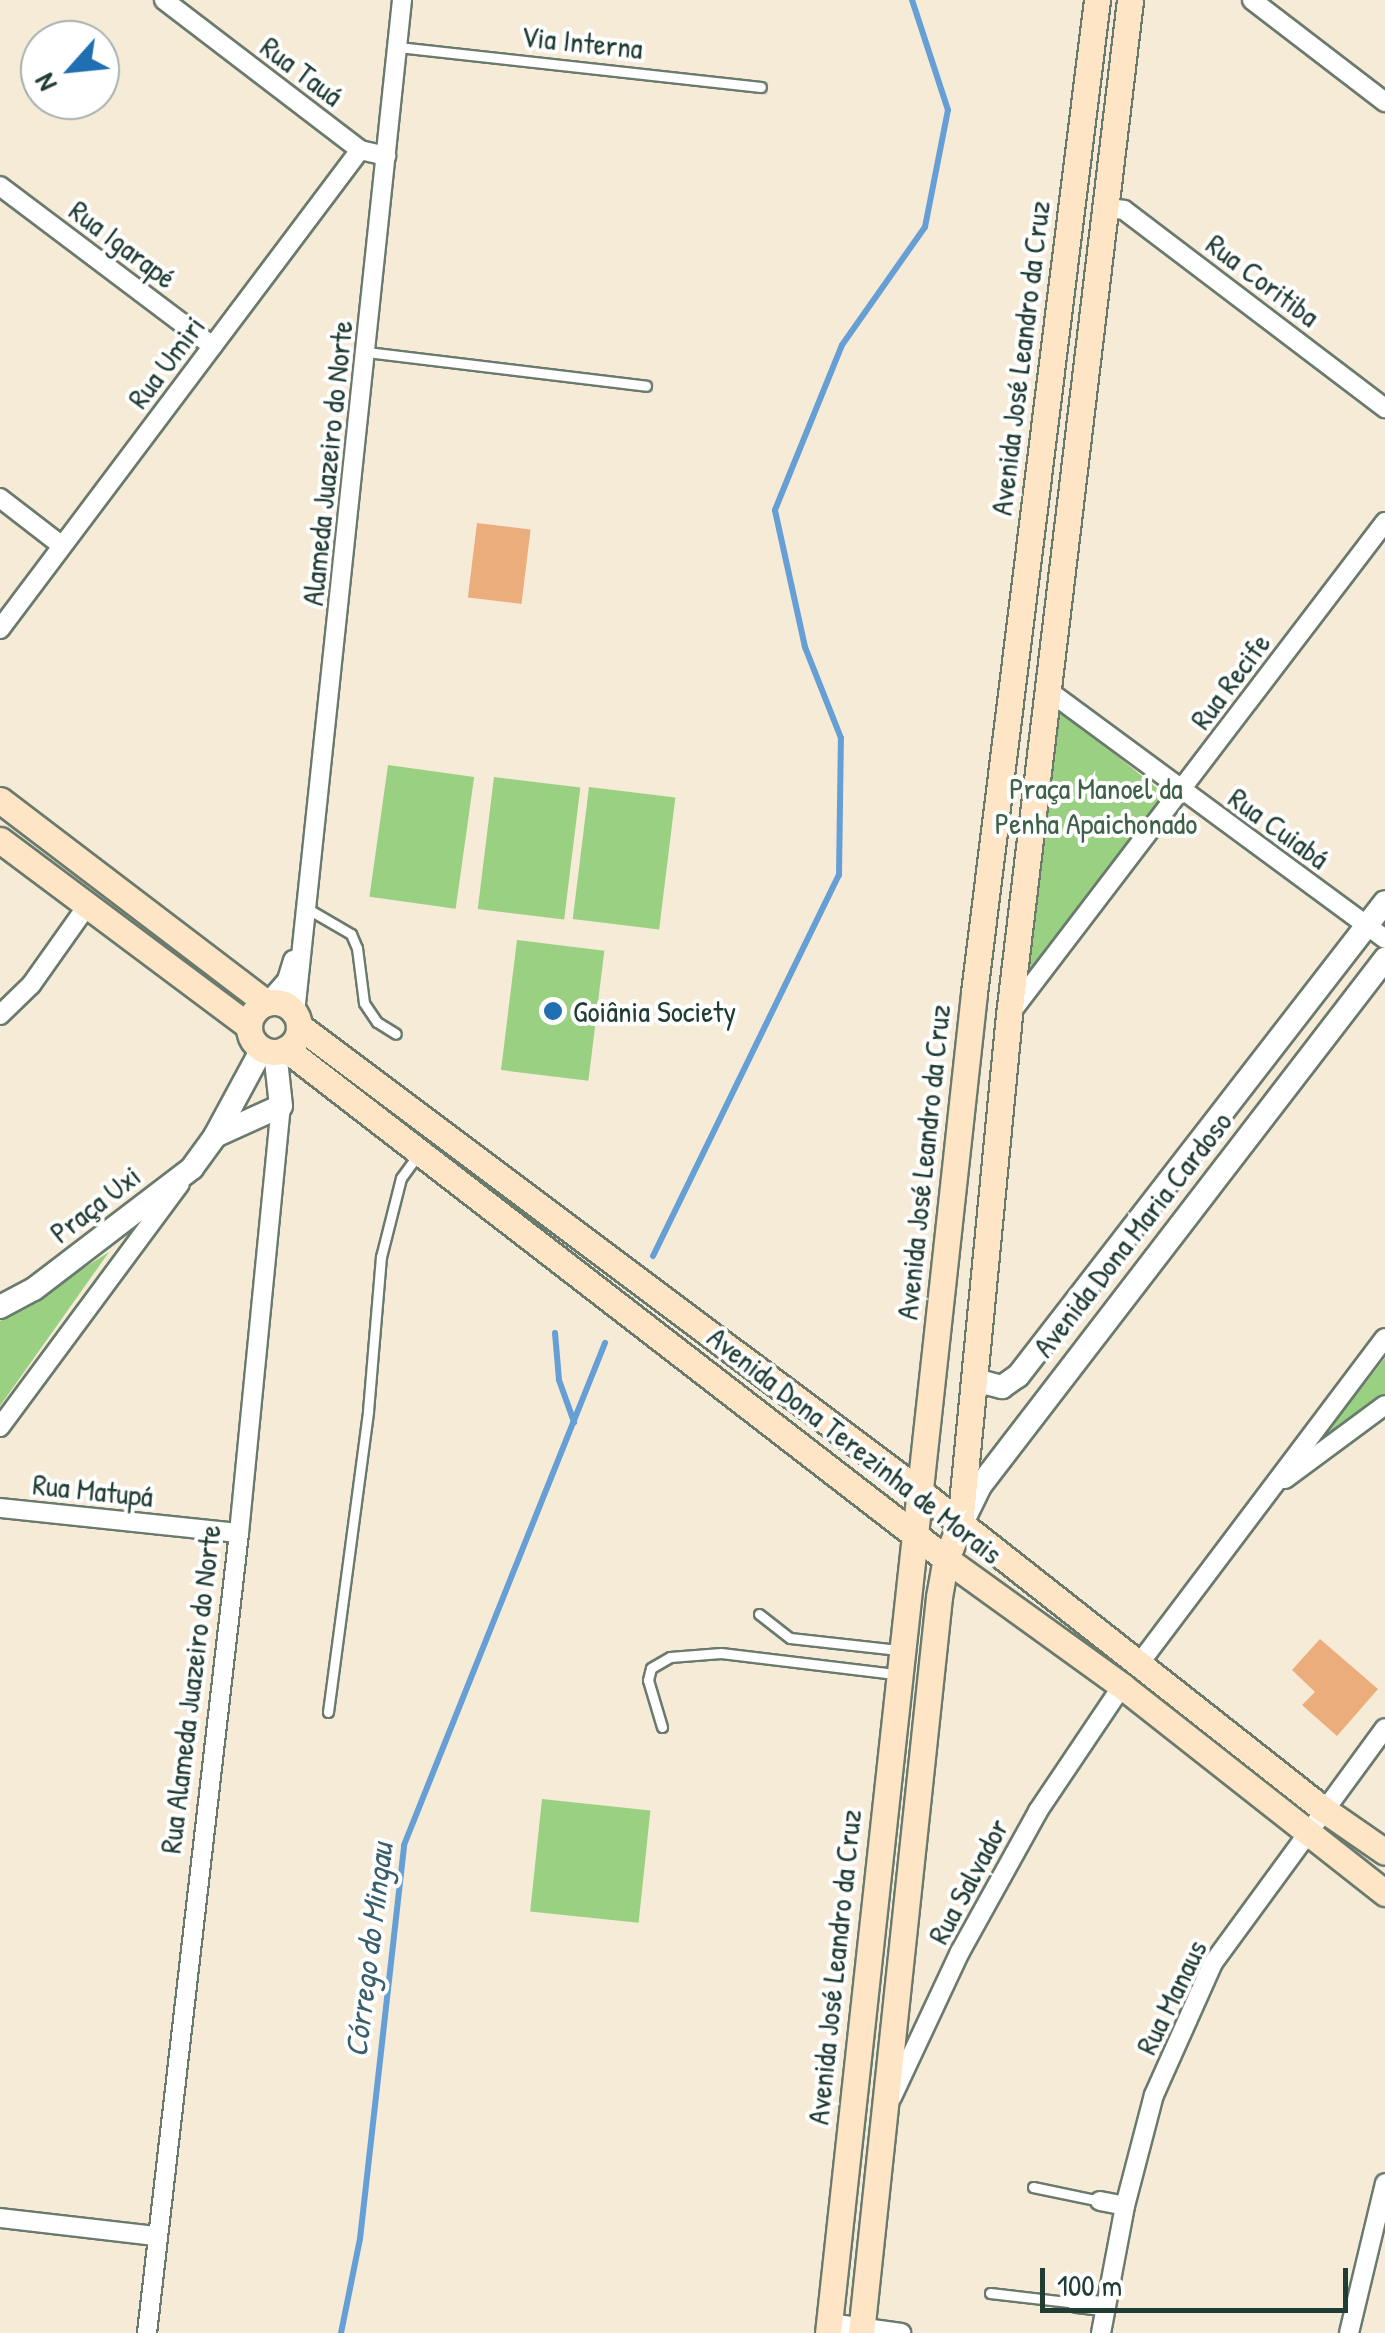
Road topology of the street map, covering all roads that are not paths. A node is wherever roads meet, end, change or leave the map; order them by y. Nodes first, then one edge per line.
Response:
1 (164, 0) edge
2 (402, 0) edge
3 (1097, 0) edge
4 (1130, 0) edge
5 (1252, 0) edge
6 (398, 47) junction
7 (761, 87) dead end
8 (1385, 102) edge
9 (360, 150) junction
10 (386, 156) junction
11 (0, 186) edge
12 (1103, 208) junction
13 (212, 346) junction
14 (368, 352) junction
15 (646, 386) dead end
16 (1385, 408) edge
17 (0, 498) edge
18 (1385, 522) edge
19 (62, 546) junction
20 (0, 629) edge
21 (1046, 689) junction
22 (1181, 790) junction
23 (0, 800) edge
24 (0, 840) edge
25 (1385, 902) edge
26 (87, 906) junction
27 (305, 908) junction
28 (302, 931) junction
29 (1376, 933) edge
30 (1385, 959) edge
31 (267, 1002) junction
32 (0, 1015) edge
33 (1008, 1015) junction
34 (248, 1026) junction
35 (396, 1034) dead end
36 (283, 1038) junction
37 (282, 1106) junction
38 (216, 1136) junction
39 (420, 1152) junction
40 (192, 1168) junction
41 (0, 1306) edge
42 (1385, 1338) edge
43 (974, 1380) junction
44 (1385, 1405) edge
45 (0, 1427) edge
46 (1268, 1492) junction
47 (922, 1494) junction
48 (0, 1508) edge
49 (960, 1525) junction
50 (239, 1533) junction
51 (916, 1536) junction
52 (946, 1559) junction
53 (759, 1614) dead end
54 (899, 1662) junction
55 (1140, 1664) junction
56 (1122, 1686) junction
57 (328, 1712) dead end
58 (662, 1727) dead end
59 (1385, 1728) edge
60 (1323, 1809) junction
61 (1306, 1832) junction
62 (1385, 1852) edge
63 (1385, 1893) edge
64 (883, 2115) junction
65 (1385, 2183) edge
66 (1033, 2187) dead end
67 (1100, 2201) joint
68 (1124, 2206) junction
69 (0, 2218) edge
70 (155, 2236) junction
71 (990, 2293) dead end
72 (1077, 2303) joint
73 (1104, 2306) junction
74 (828, 2328) edge
75 (861, 2330) edge
76 (147, 2333) edge
77 (900, 2333) edge
78 (1101, 2333) edge
79 (1349, 2333) edge

1 - 9 street, Rua Tauá
2 - 6 street, Alameda Juazeiro do Norte
3 - 47 main road, Avenida José Leandro da Cruz
4 - 12 main road
5 - 8 street
6 - 7 lane, Via Interna
6 - 10 street, Alameda Juazeiro do Norte
9 - 10 street
9 - 13 street, Rua Umiri
10 - 14 street, Alameda Juazeiro do Norte
11 - 13 street, Rua Igarapé
12 - 16 street, Rua Coritiba
12 - 21 main road
13 - 19 street, Rua Umiri
14 - 15 lane
14 - 27 street, Alameda Juazeiro do Norte
17 - 19 street
18 - 22 street, Rua Recife
19 - 20 street, Rua Umiri
21 - 22 street, Rua Cuiabá
21 - 33 main road
22 - 29 street, Rua Cuiabá
22 - 33 street, Rua Recife
23 - 31 main road
24 - 26 main road
25 - 29 street, Avenida Dona Maria Cardoso
26 - 32 street
26 - 34 main road
27 - 28 street, Alameda Juazeiro do Norte
27 - 35 lane
28 - 31 street, Alameda Juazeiro do Norte
28 - 36 street, Alameda Juazeiro do Norte
29 - 43 street, Avenida Dona Maria Cardoso
30 - 49 street, Avenida Dona Maria Cardoso
31 - 34 main road
31 - 36 main road
33 - 43 main road
34 - 36 main road
36 - 37 street, Rua Alameda Juazeiro do Norte
36 - 38 street, Praça Uxi
36 - 39 main road, Avenida Dona Terezinha de Morais
36 - 47 main road, Avenida Dona Terezinha de Morais
37 - 38 street, Praça Uxi
37 - 50 street, Rua Alameda Juazeiro do Norte
38 - 40 street, Praça Uxi
39 - 51 main road, Avenida Dona Terezinha de Morais
39 - 57 lane
40 - 41 street, Praça Uxi
40 - 45 street
42 - 46 street
43 - 49 main road
44 - 46 street
46 - 55 street
47 - 49 main road, Avenida Dona Terezinha de Morais
47 - 51 main road, Avenida José Leandro da Cruz
48 - 50 street, Rua Matupá
49 - 52 main road, Avenida Dona Maria Cardoso
49 - 55 main road, Avenida Dona Terezinha de Morais
50 - 70 street, Rua Alameda Juazeiro do Norte
51 - 52 main road, Avenida Dona Terezinha de Morais
51 - 54 main road, Avenida José Leandro da Cruz
52 - 56 main road, Avenida Dona Terezinha de Morais
52 - 64 main road
53 - 54 lane
54 - 58 lane
54 - 74 main road, Avenida José Leandro da Cruz
55 - 60 main road, Avenida Dona Terezinha de Morais
56 - 61 main road, Avenida Dona Terezinha de Morais
56 - 64 street, Rua Salvador
59 - 60 street, Rua Manaus
60 - 61 street, Rua Manaus
60 - 62 main road, Avenida Dona Terezinha de Morais
61 - 63 main road, Avenida Dona Terezinha de Morais
61 - 68 street, Rua Manaus
64 - 75 main road
65 - 79 street
66 - 67 lane
67 - 68 street
68 - 73 street, Rua Manaus
69 - 70 street
70 - 76 street, Rua Alameda Juazeiro do Norte
71 - 72 lane
72 - 73 street
73 - 78 street, Rua Manaus
74 - 75 street
75 - 77 street

